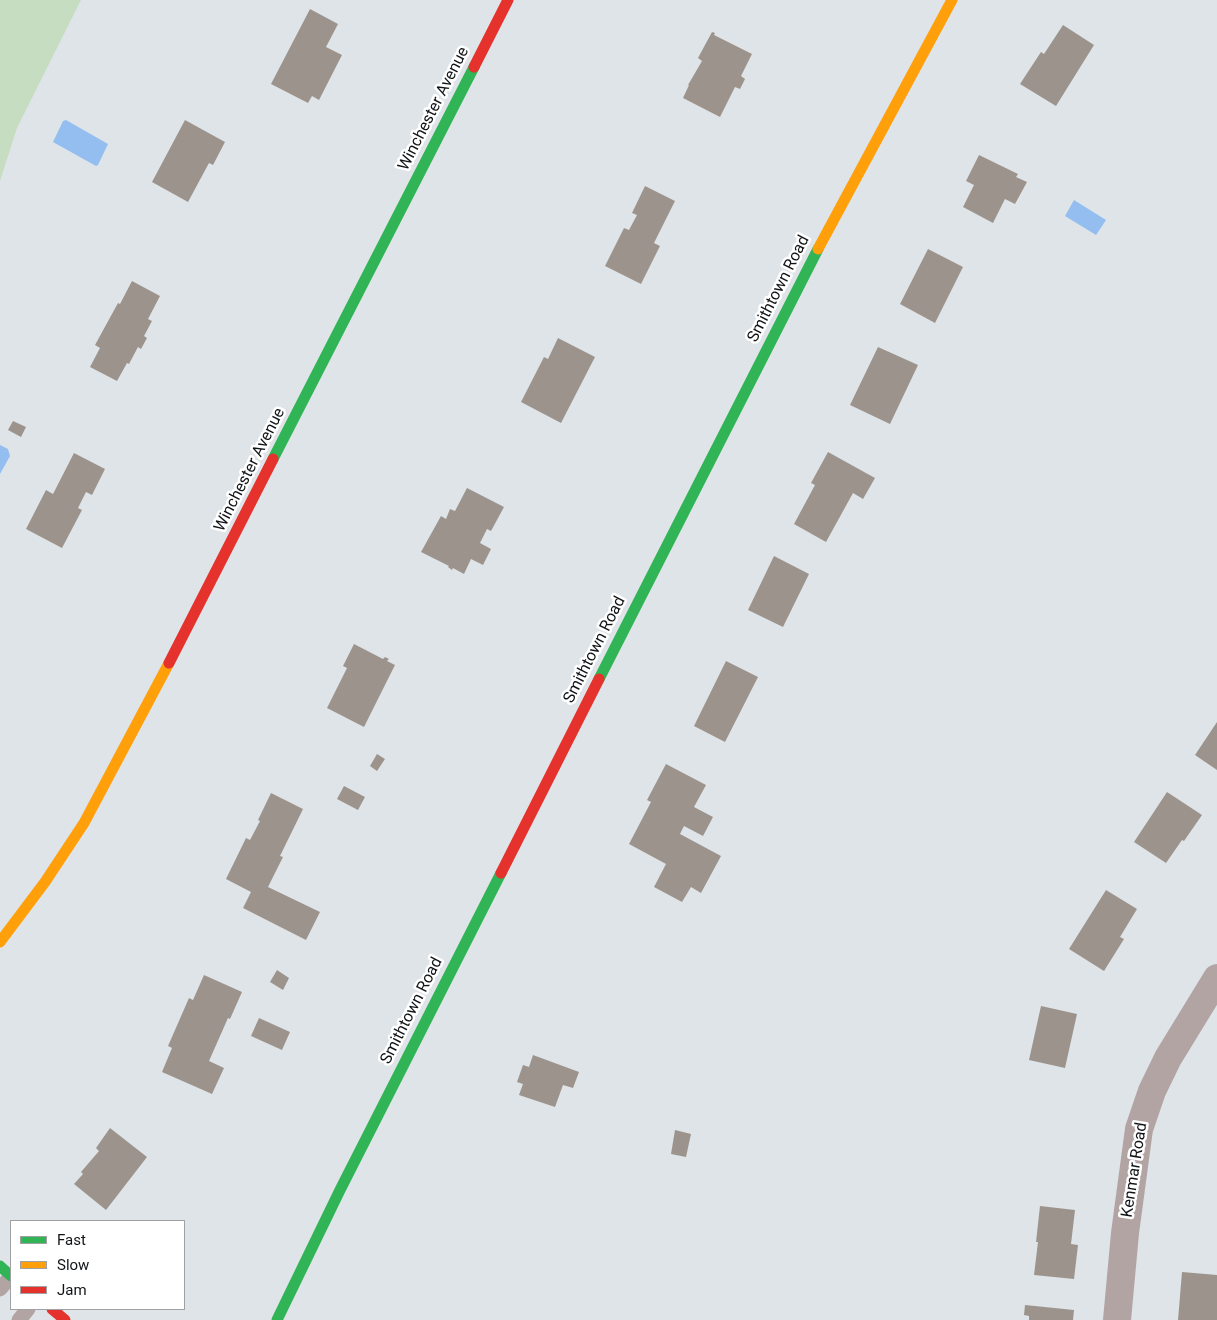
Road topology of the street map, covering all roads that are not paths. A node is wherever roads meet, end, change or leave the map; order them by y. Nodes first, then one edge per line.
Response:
1 (508, 0) edge
2 (952, 0) edge
3 (0, 942) edge
4 (1217, 978) edge
5 (0, 1266) edge
6 (10, 1275) edge
7 (10, 1277) edge
8 (0, 1289) edge
9 (27, 1310) edge
10 (53, 1310) edge
11 (19, 1320) edge
12 (65, 1320) edge
13 (277, 1320) edge
14 (1117, 1320) edge

1 - 3 street, Winchester Avenue
2 - 13 street, Smithtown Road
4 - 14 street, Kenmar Road
5 - 6 street
7 - 8 lane
9 - 11 lane
10 - 12 street

